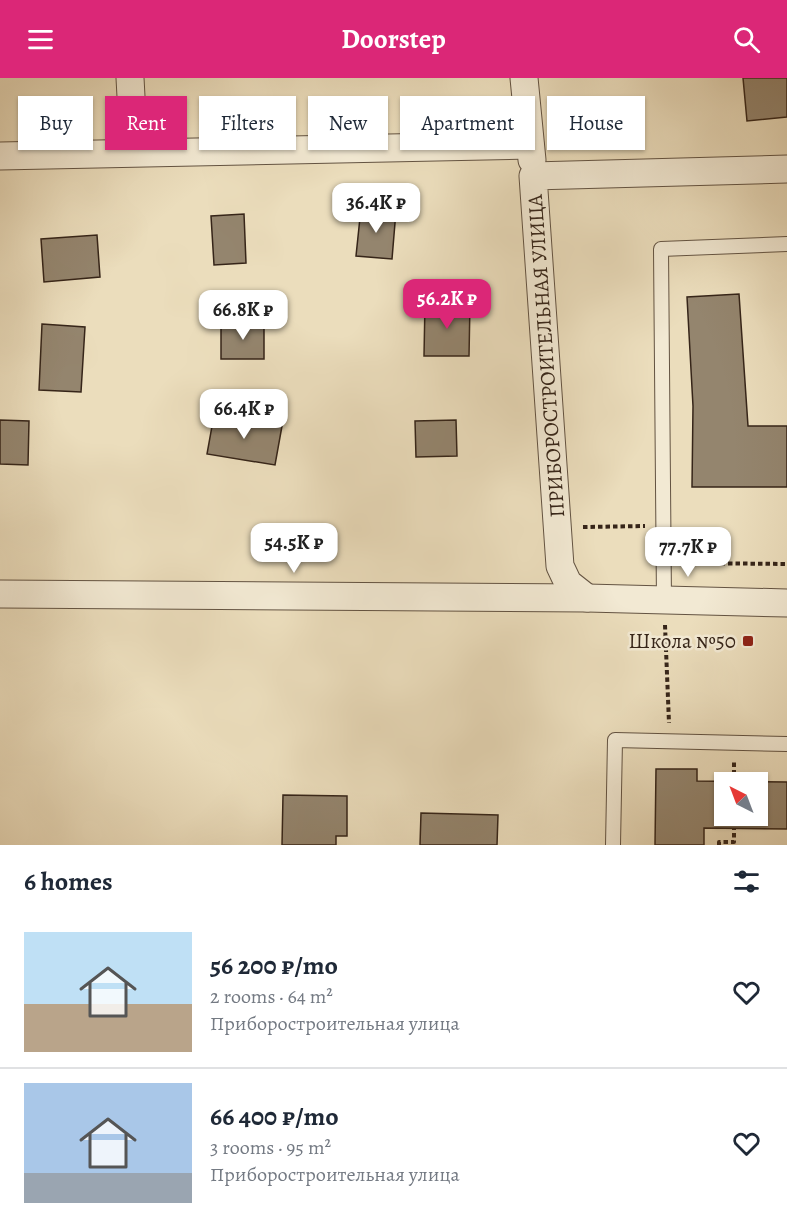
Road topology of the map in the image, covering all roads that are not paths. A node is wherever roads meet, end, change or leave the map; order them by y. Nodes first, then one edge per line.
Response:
1 (130, 78) edge
2 (524, 78) edge
3 (526, 96) edge
4 (400, 147) edge
5 (530, 150) edge
6 (134, 152) junction
7 (0, 156) edge
8 (787, 170) edge
9 (533, 176) junction
10 (787, 244) edge
11 (0, 594) edge
12 (587, 598) junction
13 (664, 601) junction
14 (787, 603) edge
15 (787, 744) edge
16 (613, 845) edge

1 - 6 street
2 - 3 street
4 - 6 street
5 - 9 street
6 - 7 street
8 - 9 street, ПРИБОРОСТРОИТЕЛЬНАЯ УЛИЦА
9 - 12 street, ПРИБОРОСТРОИТЕЛЬНАЯ УЛИЦА
10 - 13 lane
11 - 12 street
12 - 13 street
13 - 14 street
15 - 16 lane

